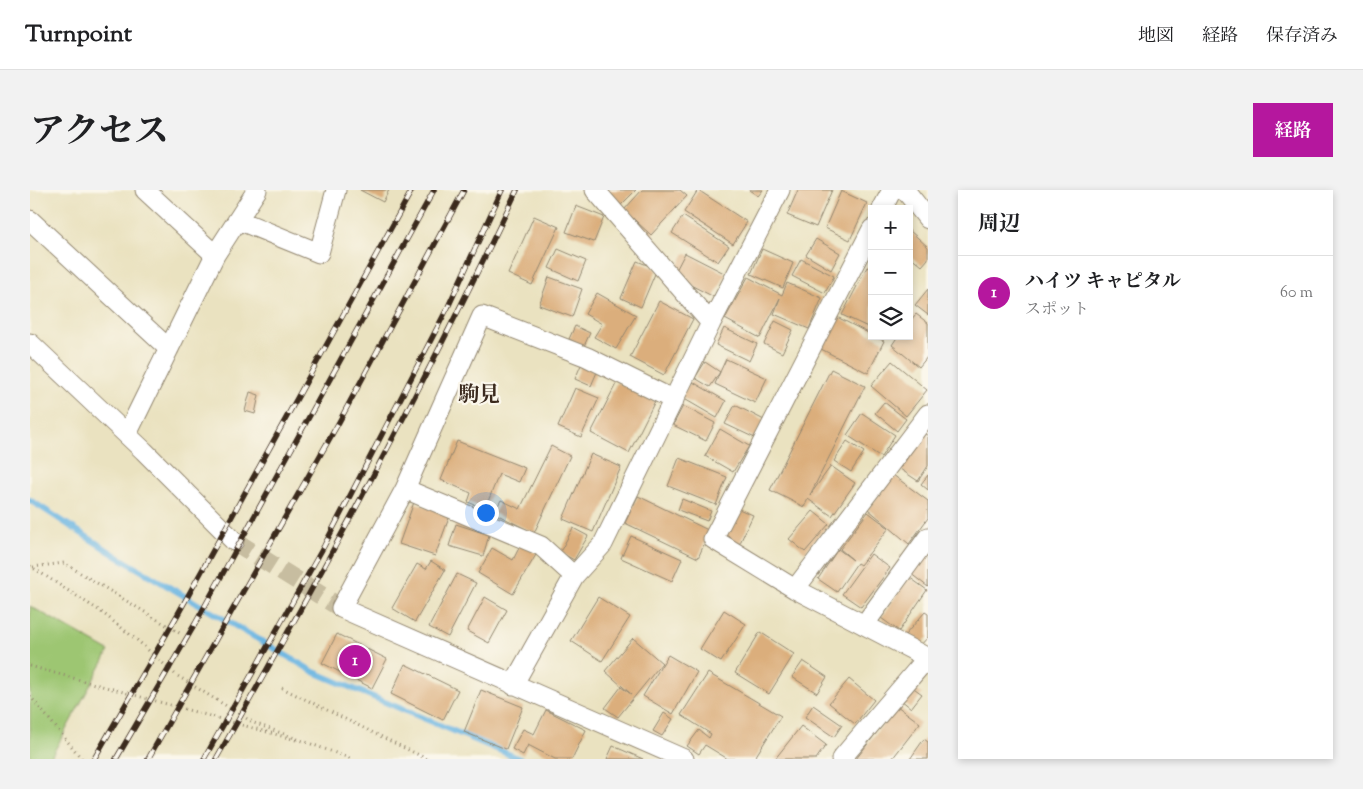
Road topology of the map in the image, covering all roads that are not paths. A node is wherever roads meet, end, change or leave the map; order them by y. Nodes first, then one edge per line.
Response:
1 (145, 190) edge
2 (257, 190) edge
3 (336, 190) edge
4 (595, 190) edge
5 (780, 190) edge
6 (892, 190) edge
7 (905, 190) edge
8 (884, 205) edge
9 (928, 219) edge
10 (30, 220) edge
11 (238, 220) junction
12 (868, 237) edge
13 (215, 255) junction
14 (711, 323) junction
15 (30, 343) edge
16 (169, 349) junction
17 (674, 400) junction
18 (928, 414) edge
19 (127, 434) junction
20 (405, 489) junction
21 (928, 537) edge
22 (234, 541) tunnel mouth
23 (574, 576) junction
24 (794, 589) junction
25 (864, 625) junction
26 (928, 658) edge
27 (513, 685) junction
28 (684, 759) edge
29 (842, 759) edge

1 - 13 street
2 - 11 street
3 - 11 street
4 - 14 street
5 - 14 street
6 - 8 street
7 - 9 street
10 - 16 street
11 - 13 street
12 - 24 street
13 - 16 street
14 - 17 street
15 - 19 street
16 - 19 street
17 - 20 street
17 - 23 street
18 - 24 street
19 - 22 street
20 - 23 street
20 - 27 street
21 - 25 street
23 - 27 street
24 - 25 street
25 - 26 street
26 - 29 street
27 - 28 street

